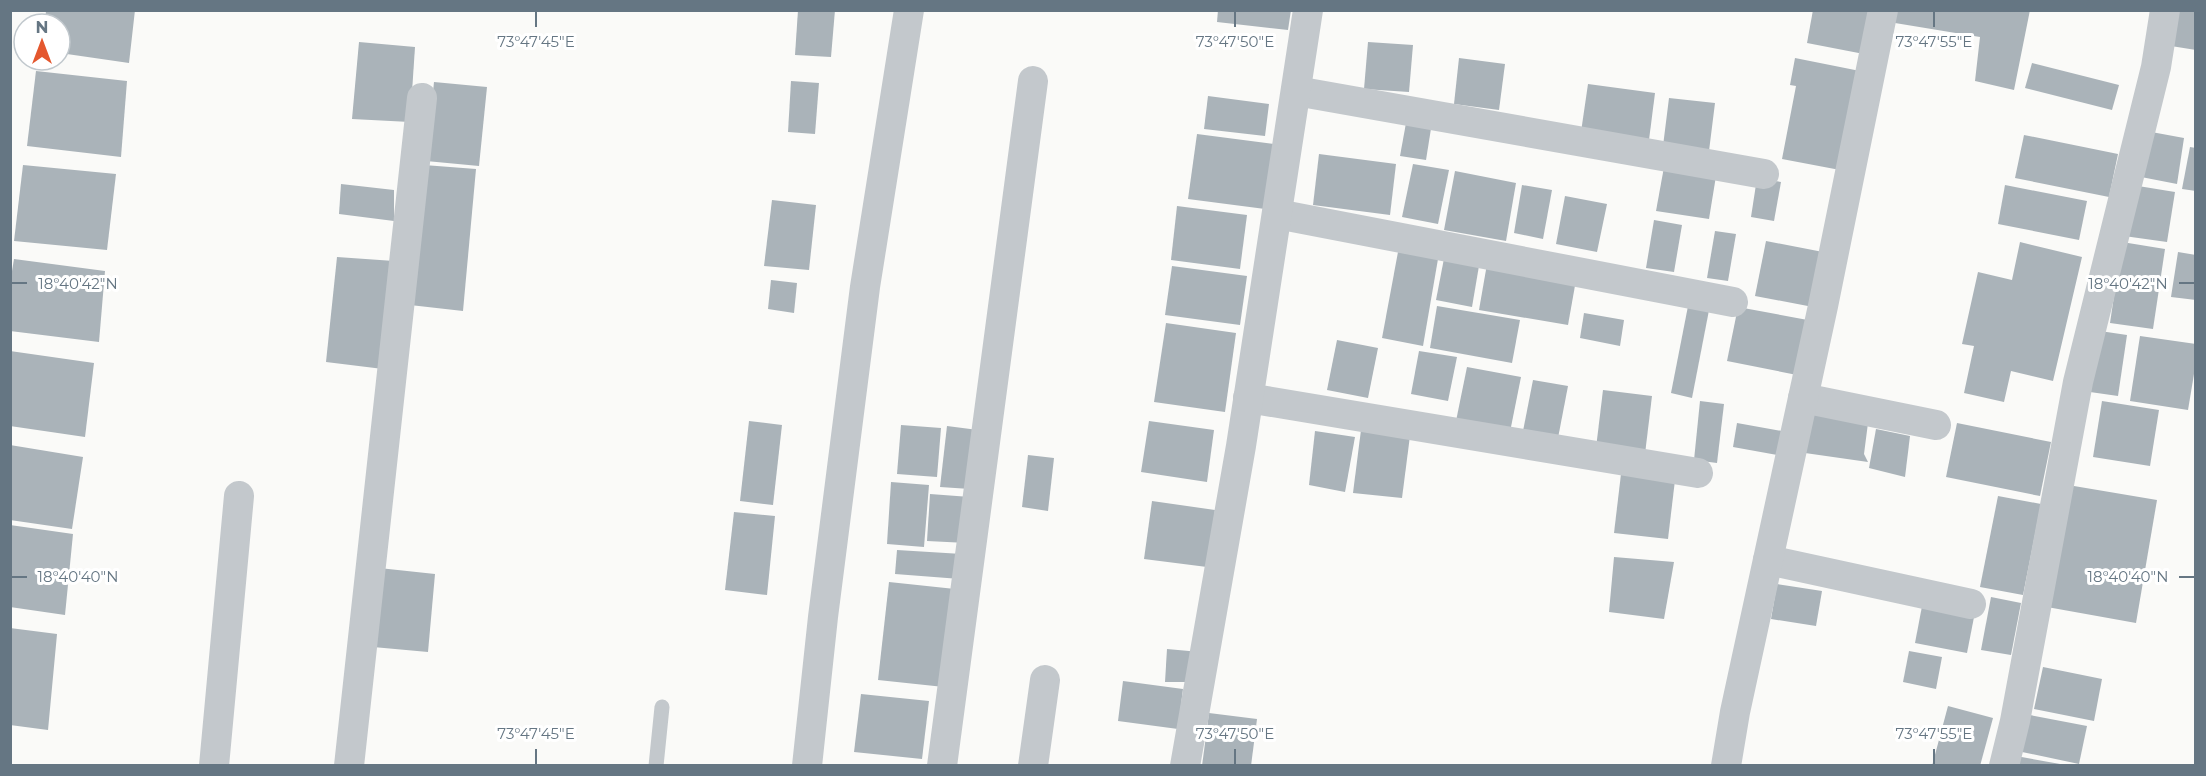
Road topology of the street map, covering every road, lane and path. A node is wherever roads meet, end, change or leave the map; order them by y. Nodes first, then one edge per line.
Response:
1 (909, 10) edge
2 (1308, 10) edge
3 (1883, 10) edge
4 (2165, 10) edge
5 (1033, 81) dead end
6 (1296, 91) junction
7 (422, 98) dead end
8 (1764, 174) dead end
9 (1277, 214) junction
10 (1732, 303) dead end
11 (1248, 398) junction
12 (1803, 398) junction
13 (1936, 424) dead end
14 (1698, 473) dead end
15 (239, 496) dead end
16 (1768, 560) junction
17 (1971, 604) dead end
18 (1045, 680) dead end
19 (662, 707) dead end
20 (214, 765) edge
21 (349, 765) edge
22 (656, 765) edge
23 (807, 765) edge
24 (942, 765) edge
25 (1033, 765) edge
26 (1185, 765) edge
27 (1726, 765) edge
28 (2004, 765) edge

1 - 23 street
2 - 6 street
3 - 12 street
4 - 28 street
5 - 24 street
6 - 8 street
6 - 9 street
7 - 21 street
9 - 10 street
9 - 11 street
11 - 14 street
11 - 26 street
12 - 13 street
12 - 16 street
15 - 20 street
16 - 17 street
16 - 27 street
18 - 25 street
19 - 22 lane

